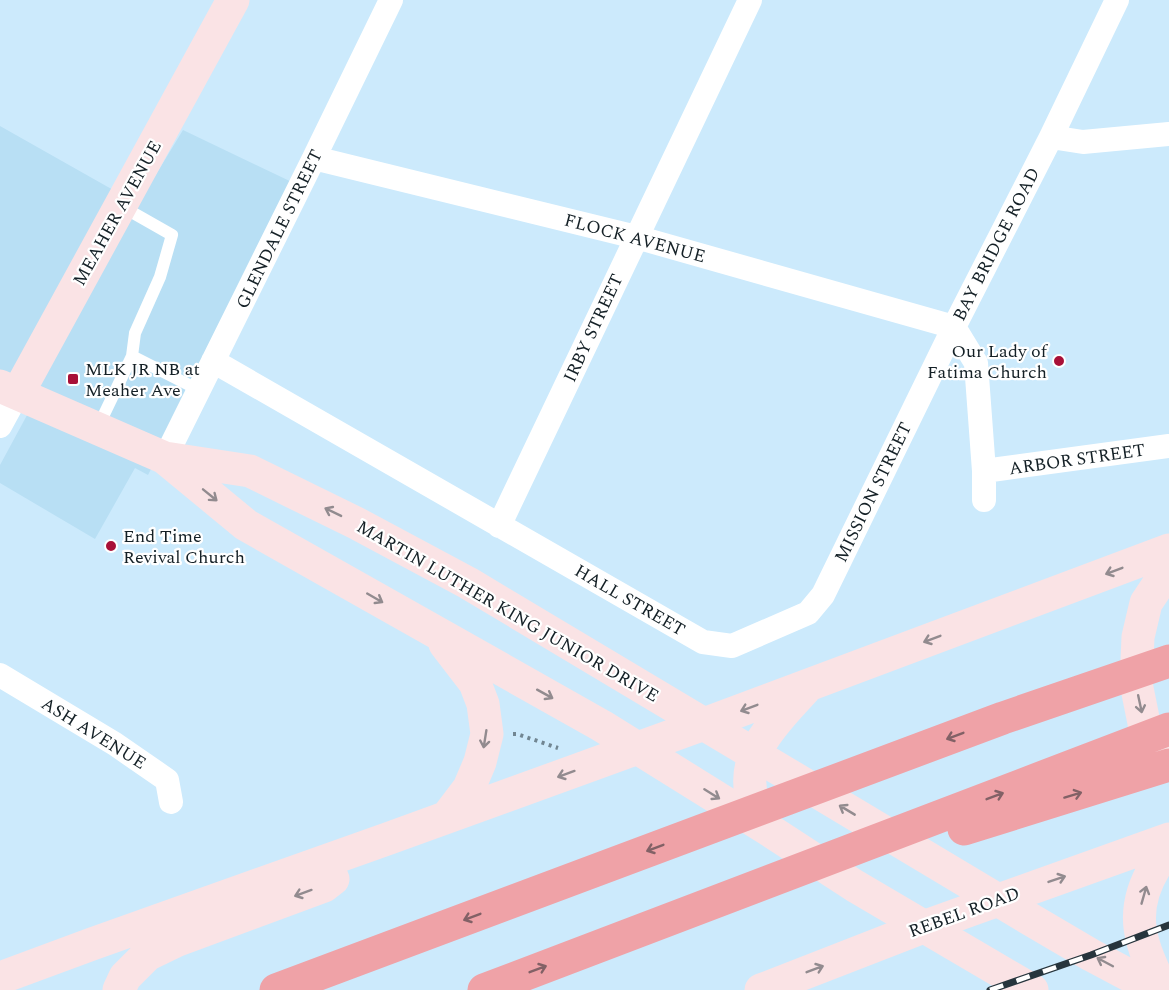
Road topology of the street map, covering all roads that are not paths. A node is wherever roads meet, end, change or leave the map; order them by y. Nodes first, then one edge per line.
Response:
1 (233, 0) edge
2 (391, 0) edge
3 (750, 0) edge
4 (1117, 0) edge
5 (1169, 134) edge
6 (1051, 137) junction
7 (314, 158) junction
8 (120, 206) junction
9 (636, 237) junction
10 (954, 327) junction
11 (132, 356) junction
12 (213, 361) junction
13 (9, 389) edge
14 (199, 390) junction
15 (0, 426) edge
16 (97, 428) junction
17 (1169, 447) edge
18 (165, 458) junction
19 (984, 471) junction
20 (984, 500) dead end
21 (499, 526) junction
22 (1169, 550) edge
23 (1169, 571) edge
24 (766, 631) joint
25 (437, 633) junction
26 (1169, 642) edge
27 (1169, 661) edge
28 (0, 675) edge
29 (808, 685) junction
30 (1003, 718) junction
31 (704, 724) junction
32 (1169, 729) edge
33 (637, 748) junction
34 (754, 756) junction
35 (1169, 756) edge
36 (1169, 765) edge
37 (171, 802) dead end
38 (447, 817) junction
39 (769, 830) junction
40 (387, 839) junction
41 (1169, 839) edge
42 (1169, 849) edge
43 (997, 900) junction
44 (656, 925) junction
45 (923, 927) junction
46 (0, 978) edge
47 (119, 990) edge
48 (276, 990) edge
49 (484, 990) edge
50 (760, 990) edge
51 (1032, 990) edge
52 (1157, 990) edge
53 (1163, 990) edge

1 - 8 street, MEAHER AVENUE
2 - 7 street, GLENDALE STREET
3 - 9 street, IRBY STREET
4 - 6 street, BAY BRIDGE ROAD
5 - 6 street
6 - 10 street, BAY BRIDGE ROAD
7 - 9 street, FLOCK AVENUE
7 - 12 street, GLENDALE STREET
8 - 11 lane
8 - 13 street, MEAHER AVENUE
9 - 10 street, FLOCK AVENUE
9 - 21 street, IRBY STREET
10 - 19 street, BAY BRIDGE ROAD
10 - 24 street, MISSION STREET
11 - 14 lane
11 - 16 lane
12 - 14 street, GLENDALE STREET
12 - 21 street, HALL STREET
13 - 15 street, MEAHER AVENUE
13 - 16 street
14 - 18 street, GLENDALE STREET
16 - 18 street
17 - 19 street, ARBOR STREET
18 -> 25 street
31 -> 18 street, MARTIN LUTHER KING JUNIOR DRIVE
19 - 20 street, BAY BRIDGE ROAD
21 - 24 street, HALL STREET
22 -> 29 street
23 -> 35 street
25 -> 33 street
25 -> 38 street
26 - 30 highway
27 - 30 highway
28 - 37 street, ASH AVENUE
29 -> 31 street
29 - 34 street
30 -> 48 highway
31 - 33 street
31 - 34 street, MARTIN LUTHER KING JUNIOR DRIVE
44 -> 32 highway
33 -> 38 street
33 -> 39 street
34 - 39 street
43 -> 34 street, MARTIN LUTHER KING JUNIOR DRIVE
44 -> 36 highway
38 - 40 street
39 - 45 street
40 - 46 street
40 -> 47 street
43 -> 41 street, REBEL ROAD
53 -> 42 street
43 - 45 street, REBEL ROAD
52 -> 43 street, MARTIN LUTHER KING JUNIOR DRIVE
49 -> 44 highway
50 -> 45 street, REBEL ROAD
45 - 51 street

